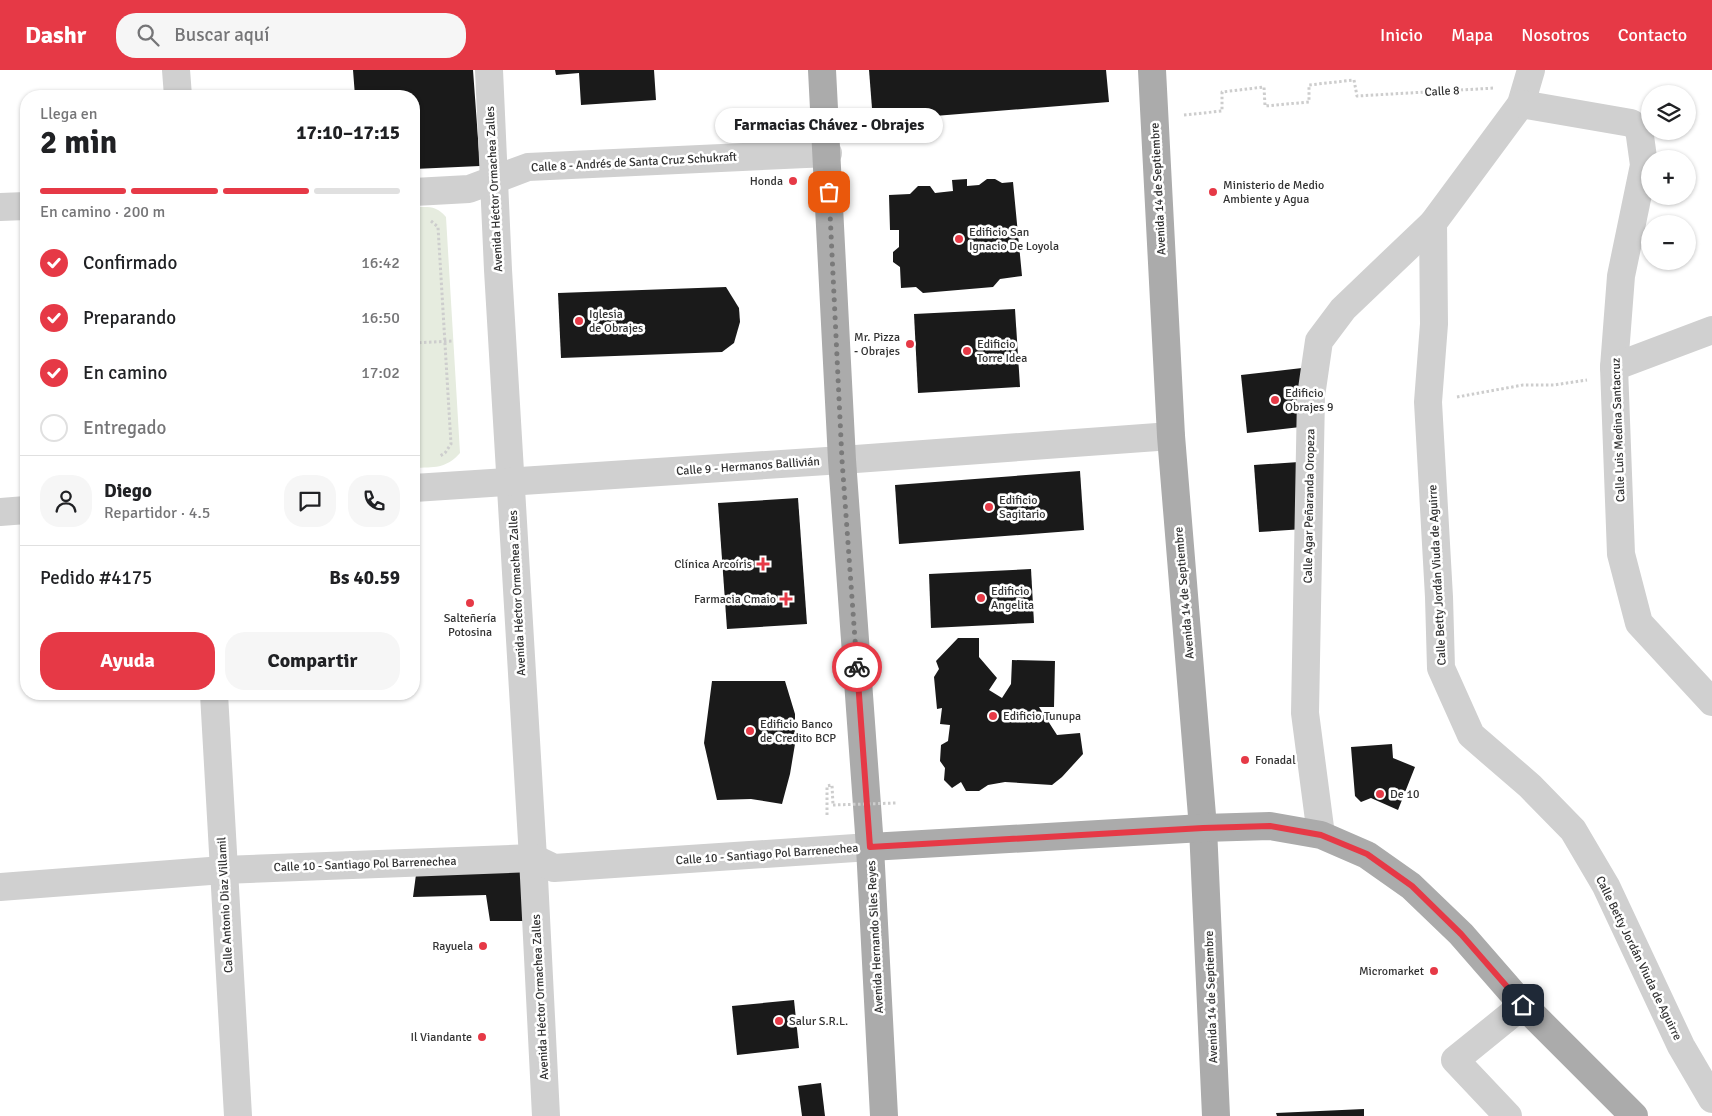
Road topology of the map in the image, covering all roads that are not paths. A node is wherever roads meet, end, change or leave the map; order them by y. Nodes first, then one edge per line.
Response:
1 (176, 70) edge
2 (489, 70) edge
3 (822, 70) edge
4 (1152, 70) edge
5 (1526, 87) edge
6 (178, 90) edge
7 (828, 153) junction
8 (495, 179) junction
9 (420, 192) edge
10 (20, 206) edge
11 (0, 207) edge
12 (1433, 223) junction
13 (1712, 330) edge
14 (1614, 367) junction
15 (1171, 436) junction
16 (842, 460) junction
17 (511, 482) junction
18 (420, 488) edge
19 (20, 510) edge
20 (0, 512) edge
21 (214, 700) edge
22 (1712, 702) edge
23 (1203, 828) junction
24 (1321, 835) junction
25 (870, 847) junction
26 (533, 858) junction
27 (223, 870) junction
28 (0, 887) edge
29 (1523, 1005) junction
30 (1712, 1099) edge
31 (238, 1116) edge
32 (546, 1116) edge
33 (884, 1116) edge
34 (1216, 1116) edge
35 (1508, 1116) edge
36 (1634, 1116) edge

1 - 6 street
2 - 8 street, Avenida Héctor Ormachea Zalles
3 - 7 main road, Avenida Hernando Siles Reyes
4 - 15 main road, Avenida 14 de Septiembre
5 - 12 street
5 - 14 street, Calle Luis Medina Santacruz
7 - 8 street, Calle 8 - Andrés de Santa Cruz Schukraft
7 - 16 main road, Avenida Hernando Siles Reyes
8 - 9 street, Calle 8 - Andrés de Santa Cruz Schukraft
8 - 17 street, Avenida Héctor Ormachea Zalles
10 - 11 street
12 - 24 street, Calle Agar Peñaranda Oropeza
12 - 30 street, Calle Betty Jordán Viuda de Aguirre
13 - 14 street
14 - 22 street, Calle Luis Medina Santacruz
15 - 16 street, Calle 9 - Hermanos Ballivián
15 - 23 main road, Avenida 14 de Septiembre
16 - 17 street, Calle 9 - Hermanos Ballivián
16 - 25 main road, Avenida Hernando Siles Reyes
17 - 18 street, Calle 9 - Hermanos Ballivián
17 - 26 street, Avenida Héctor Ormachea Zalles
19 - 20 street
21 - 27 street, Calle Antonio Diaz Villamil
23 - 24 main road, Calle 10 - Santiago Pol Barrenechea
23 - 25 main road, Calle 10 - Santiago Pol Barrenechea
23 - 34 main road, Avenida 14 de Septiembre
24 - 29 main road, Calle 10 - Santiago Pol Barrenechea
25 - 26 street, Calle 10 - Santiago Pol Barrenechea
25 - 33 main road, Avenida Hernando Siles Reyes
26 - 27 street, Calle 10 - Santiago Pol Barrenechea
26 - 32 street, Avenida Héctor Ormachea Zalles
27 - 28 street, Calle 10 - Santiago Pol Barrenechea
27 - 31 street, Calle Antonio Diaz Villamil
29 - 35 street
29 - 36 main road, Calle 10 - Santiago Pol Barrenechea

